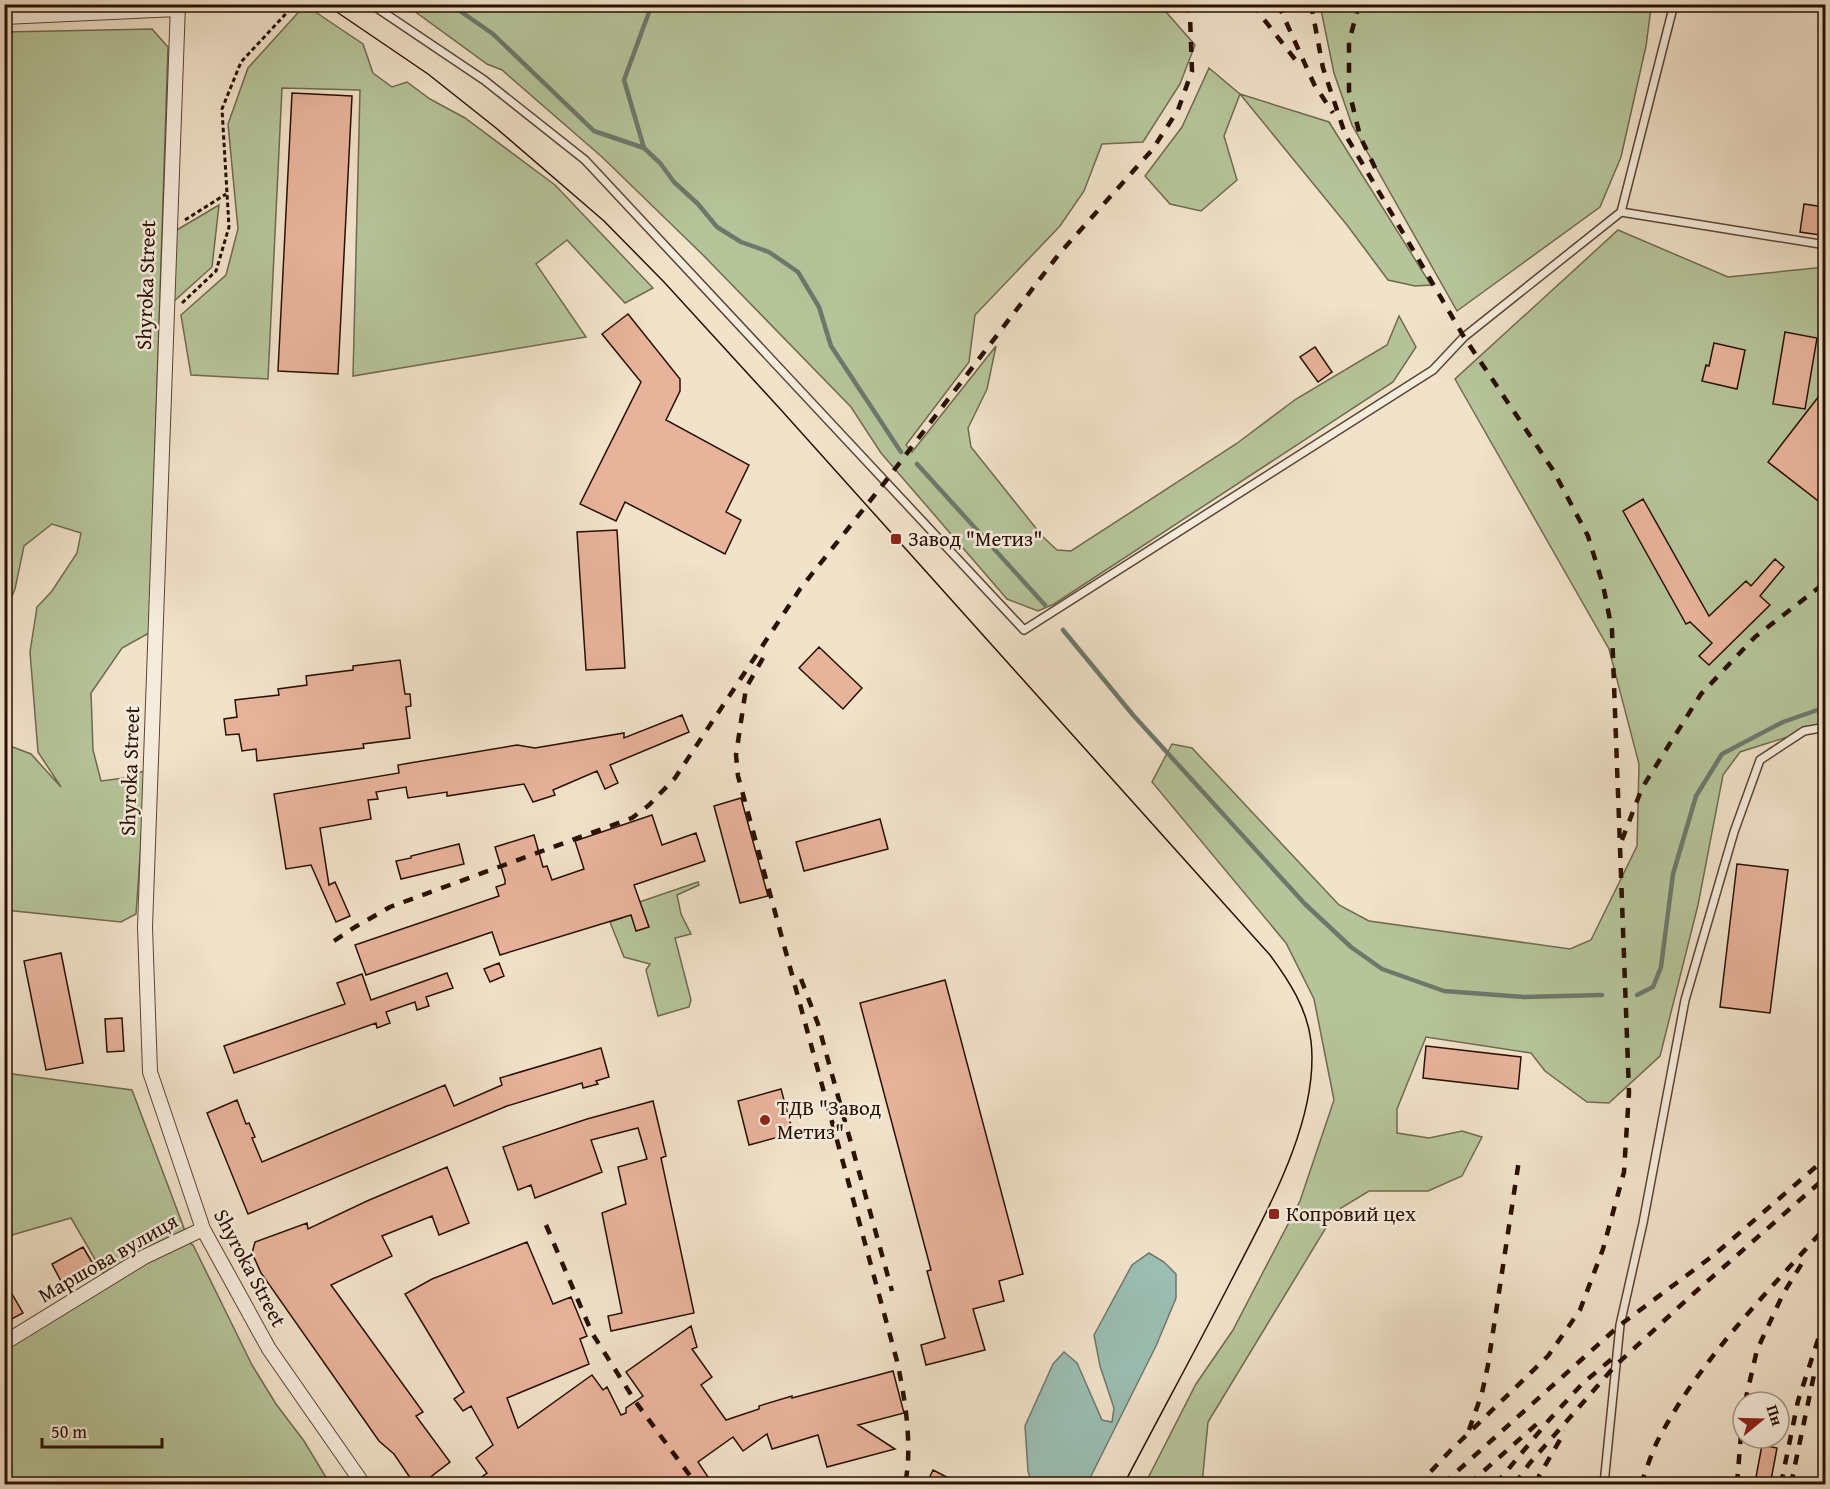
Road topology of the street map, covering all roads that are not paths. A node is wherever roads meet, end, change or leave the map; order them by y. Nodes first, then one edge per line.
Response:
1 (371, 4) edge
2 (1674, 4) edge
3 (177, 7) edge
4 (81, 8) edge
5 (4, 17) edge
6 (1621, 212) junction
7 (1826, 245) edge
8 (1826, 727) edge
9 (203, 1229) junction
10 (4, 1344) edge
11 (363, 1485) edge
12 (1604, 1485) edge

1 - 6 lane
2 - 6 lane
3 - 4 street
3 - 9 street, Shyroka Street
4 - 5 street
6 - 7 lane
8 - 12 lane
9 - 10 street, Маршова вулиця
9 - 11 street, Shyroka Street

